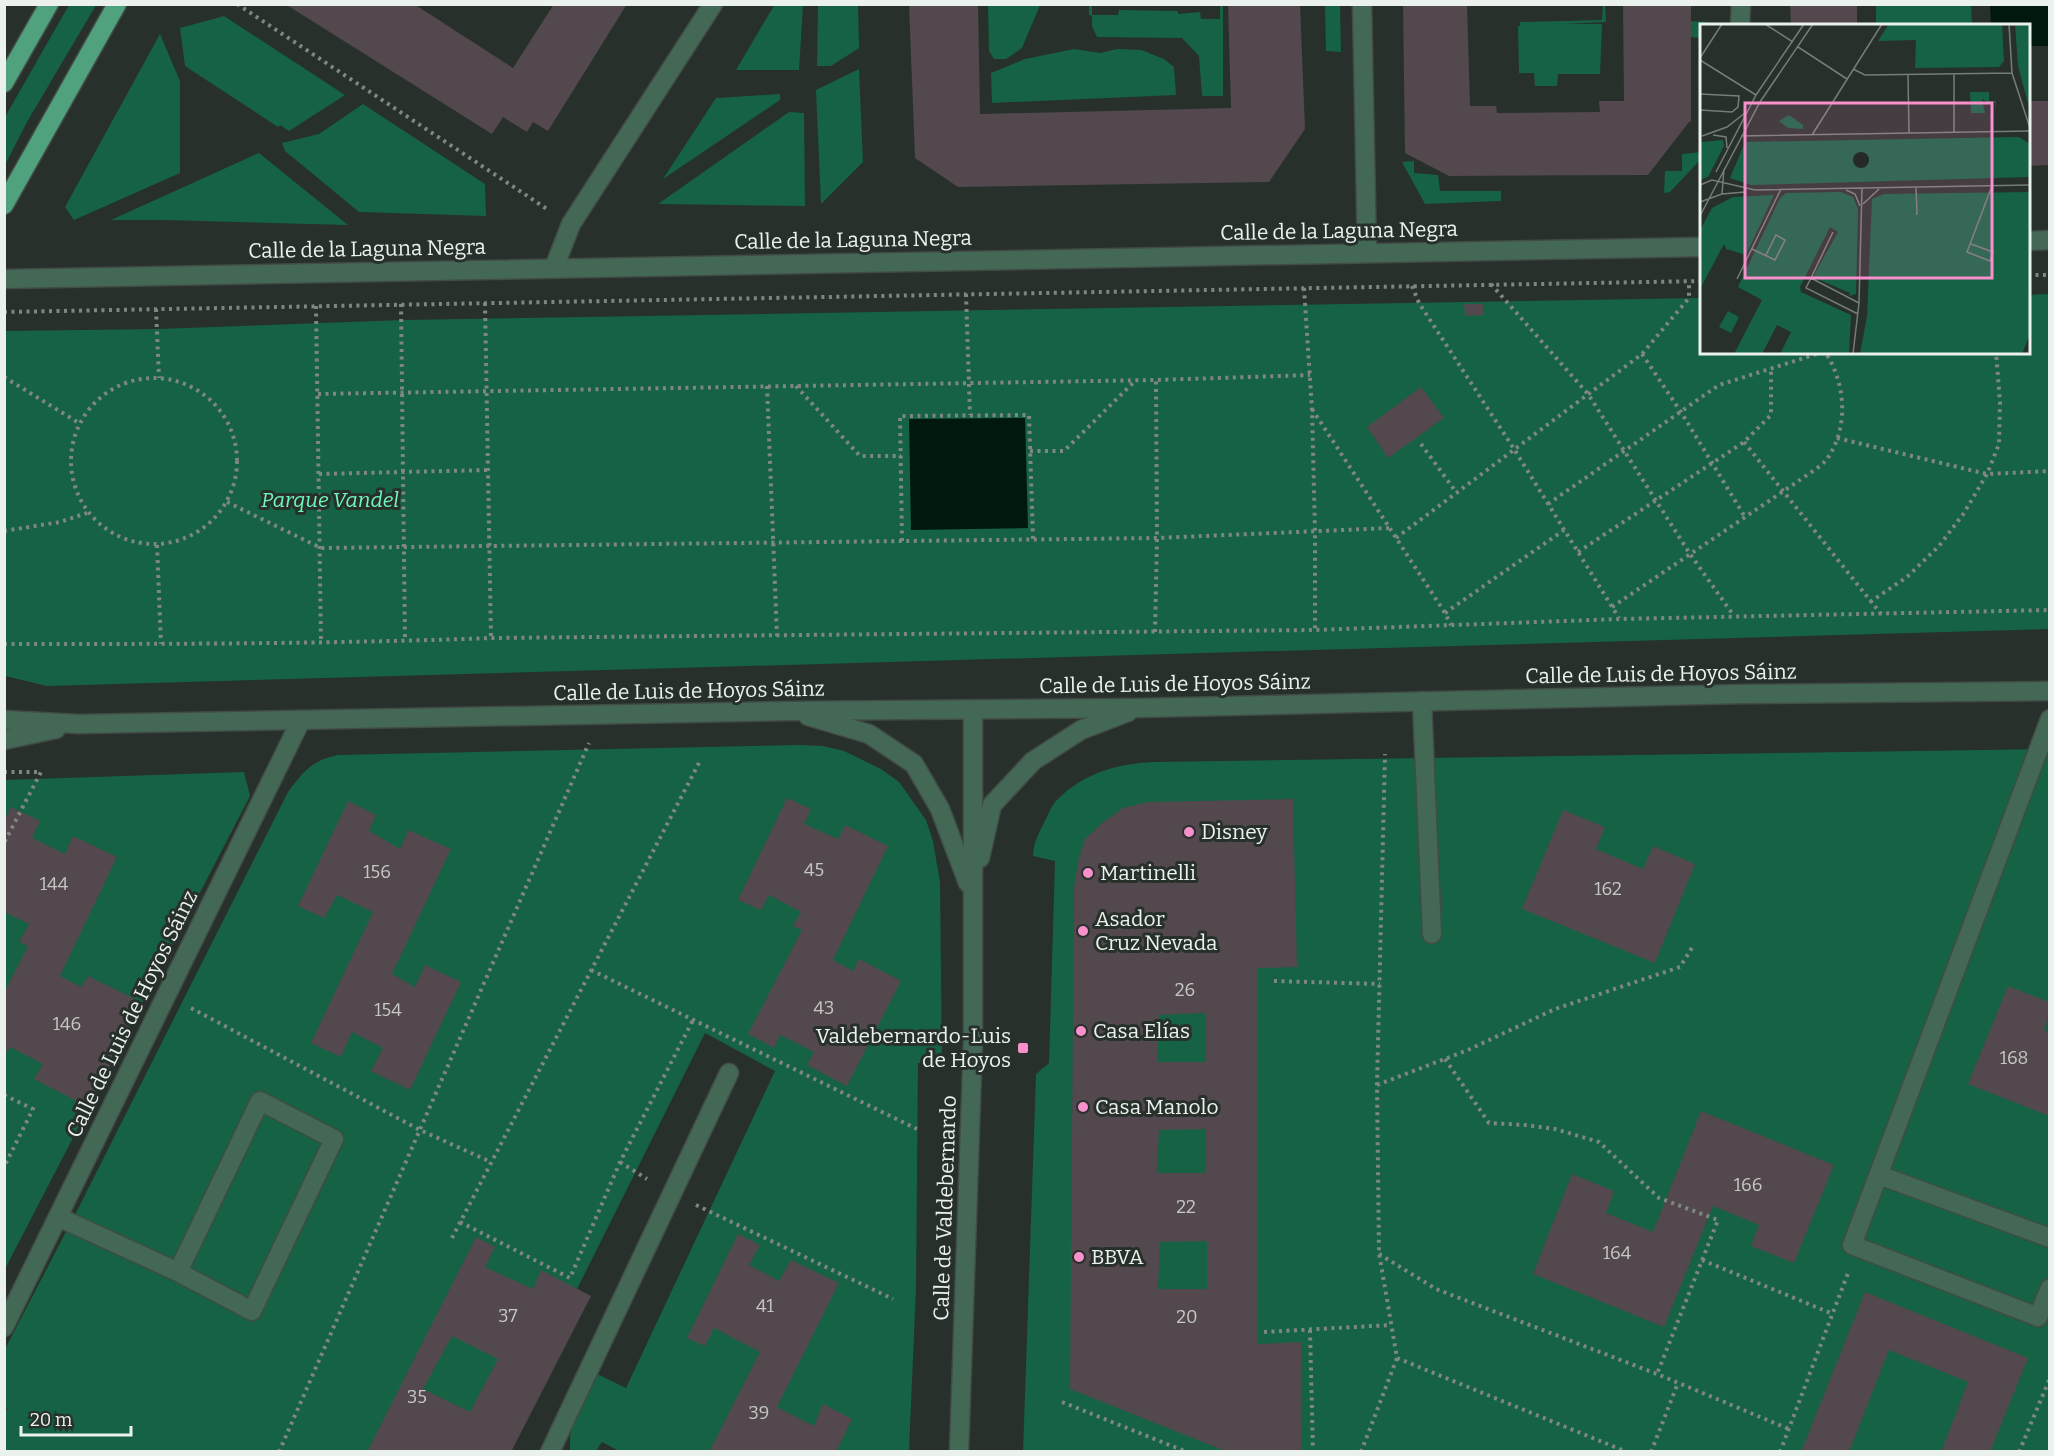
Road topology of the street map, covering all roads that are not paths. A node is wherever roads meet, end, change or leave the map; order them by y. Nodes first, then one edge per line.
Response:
1 (49, 4) edge
2 (117, 4) edge
3 (713, 4) edge
4 (1362, 4) edge
5 (1741, 4) edge
6 (1740, 24) edge
7 (5, 81) edge
8 (4, 205) edge
9 (2049, 240) edge
10 (2030, 241) edge
11 (1700, 247) edge
12 (1367, 253) junction
13 (554, 268) junction
14 (4, 279) edge
15 (2049, 692) edge
16 (1422, 701) junction
17 (1139, 708) junction
18 (973, 710) junction
19 (789, 711) junction
20 (2049, 719) edge
21 (4, 720) edge
22 (301, 720) junction
23 (79, 724) junction
24 (4, 740) edge
25 (972, 895) junction
26 (1432, 934) dead end
27 (729, 1073) dead end
28 (1879, 1175) junction
29 (58, 1217) junction
30 (2049, 1238) edge
31 (178, 1272) junction
32 (2049, 1288) edge
33 (4, 1328) edge
34 (550, 1452) edge
35 (959, 1452) edge

1 - 7 main road
2 - 8 main road
3 - 13 street
4 - 12 street
5 - 6 street
9 - 10 street
11 - 12 street, Calle de la Laguna Negra
12 - 13 street, Calle de la Laguna Negra
13 - 14 street, Calle de la Laguna Negra
15 - 16 street, Calle de Luis de Hoyos Sáinz
16 - 17 street, Calle de Luis de Hoyos Sáinz
16 - 26 street
17 - 18 street, Calle de Luis de Hoyos Sáinz
17 - 25 street, Calle de Valdebernardo
18 - 19 street, Calle de Luis de Hoyos Sáinz
18 - 25 street, Calle de Valdebernardo
19 - 22 street, Calle de Luis de Hoyos Sáinz
19 - 25 street, Calle de Valdebernardo
20 - 28 street
21 - 23 street, Calle de Luis de Hoyos Sáinz
22 - 23 street, Calle de Luis de Hoyos Sáinz
22 - 29 street, Calle de Luis de Hoyos Sáinz
23 - 24 street, Calle de Luis de Hoyos Sáinz
25 - 35 street, Calle de Valdebernardo
27 - 34 street
28 - 30 street
28 - 32 street
29 - 31 street
29 - 33 street, Calle de Luis de Hoyos Sáinz
31 - 31 street

